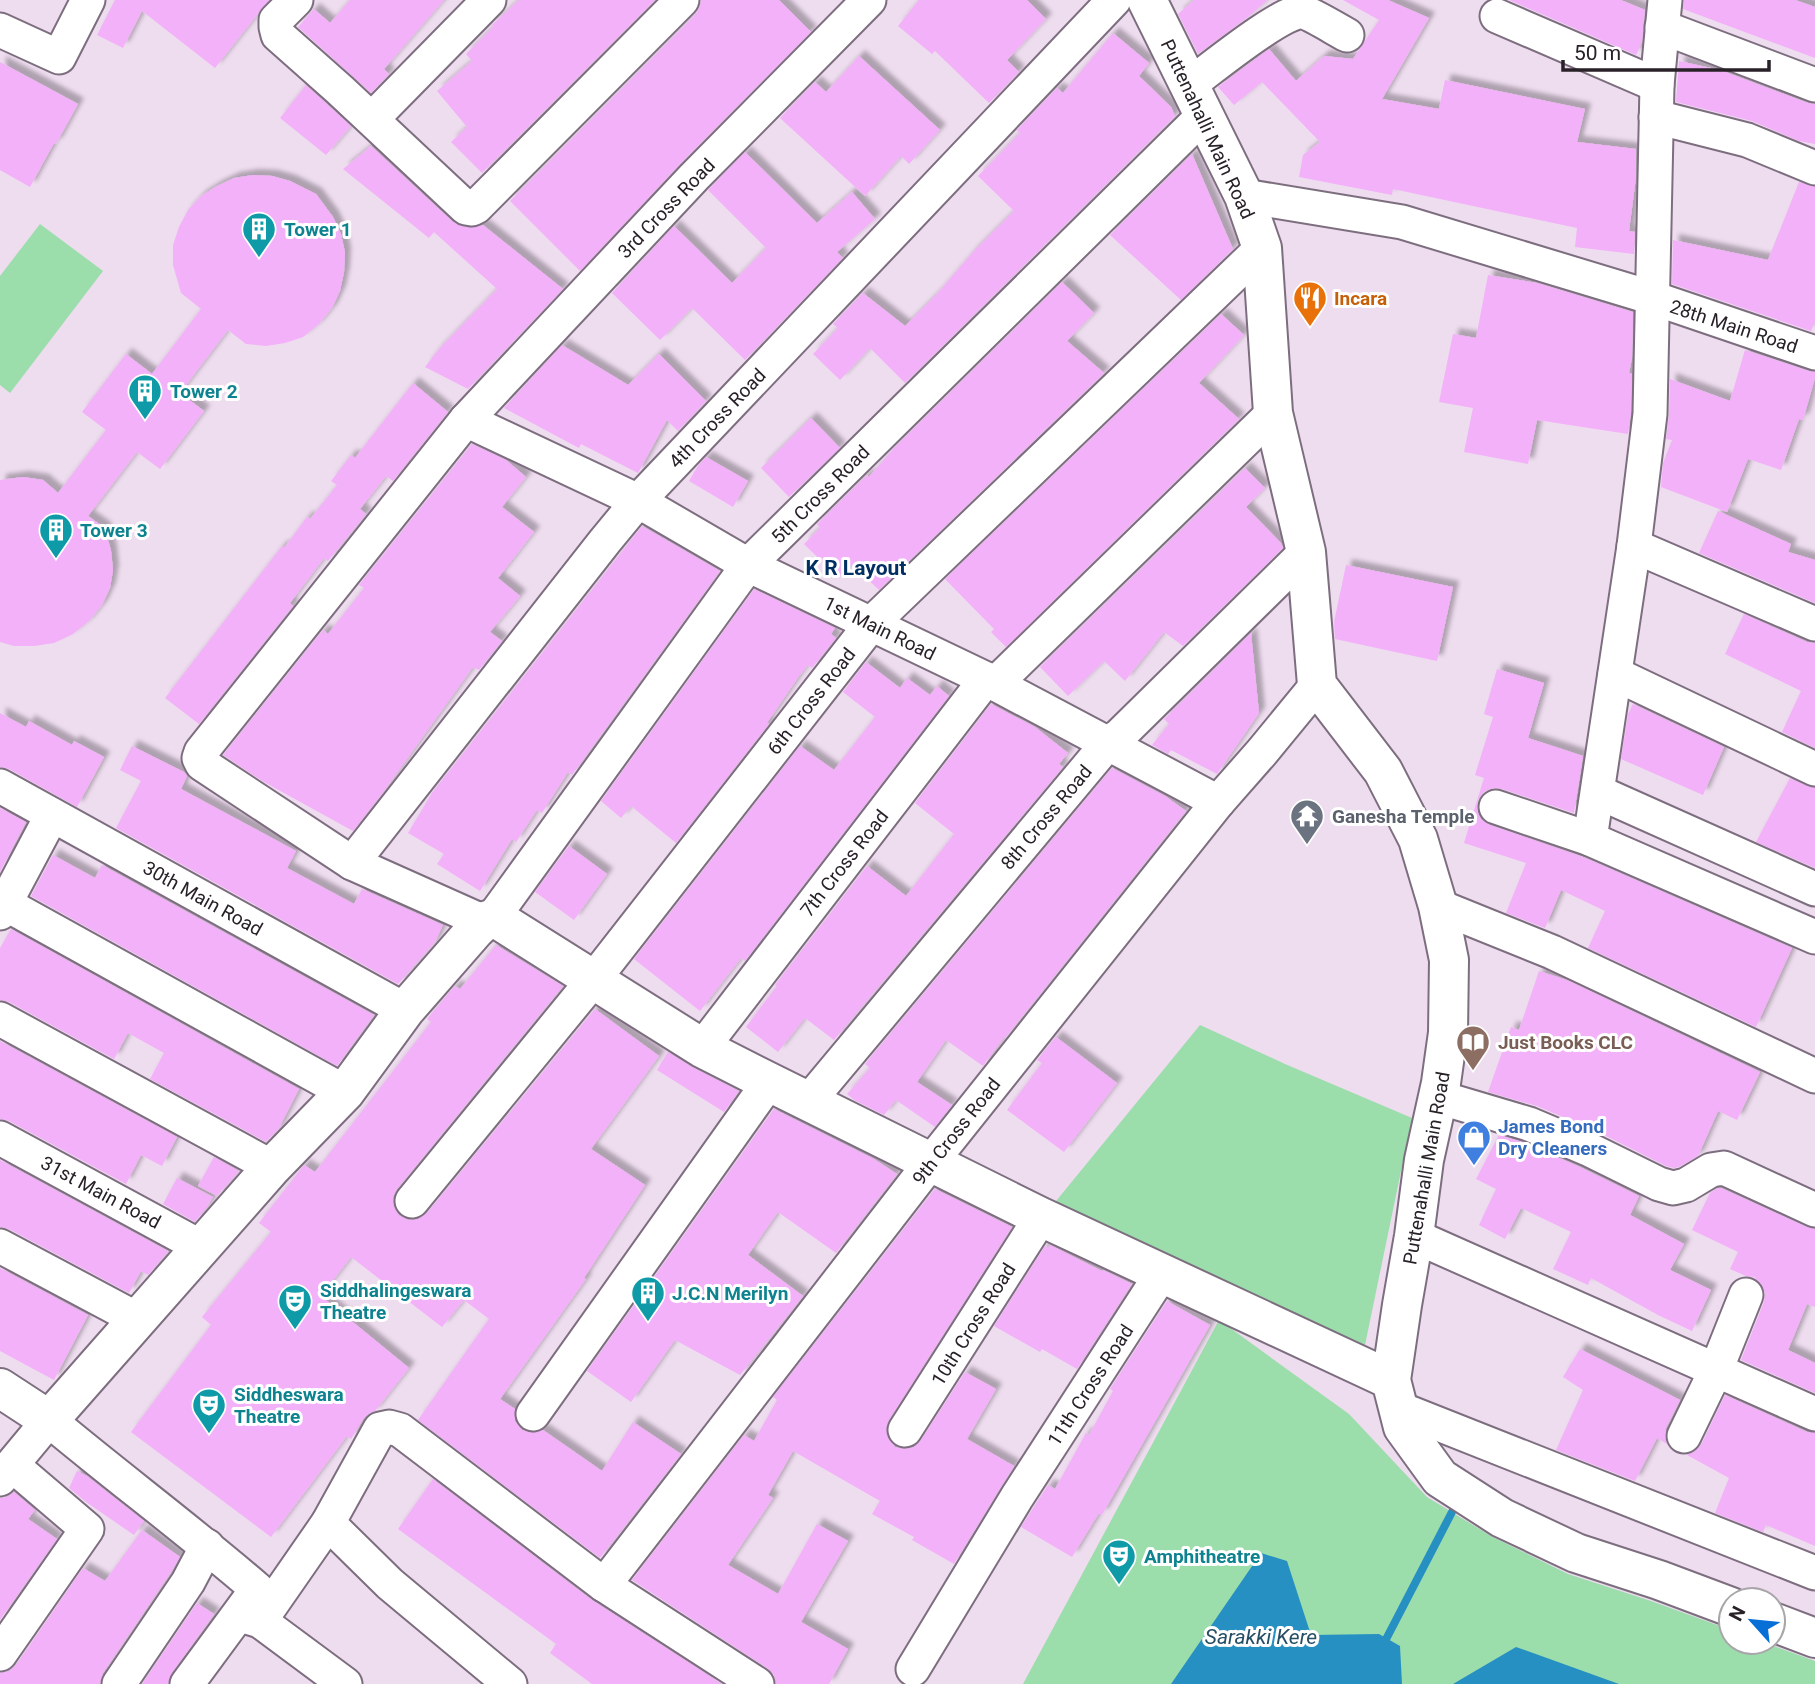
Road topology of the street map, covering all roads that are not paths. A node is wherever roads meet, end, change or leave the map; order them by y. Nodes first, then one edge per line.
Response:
1 (88, 0) edge
2 (296, 0) edge
3 (489, 0) edge
4 (682, 0) edge
5 (869, 0) edge
6 (1114, 0) edge
7 (1147, 0) edge
8 (1663, 13) edge
9 (1497, 16) dead end
10 (0, 30) edge
11 (1347, 35) dead end
12 (1815, 85) edge
13 (1196, 101) junction
14 (1657, 101) junction
15 (372, 119) junction
16 (1815, 168) edge
17 (1244, 196) junction
18 (1262, 248) junction
19 (1653, 298) junction
20 (1815, 353) edge
21 (1273, 413) junction
22 (466, 420) junction
23 (638, 501) junction
24 (1634, 546) junction
25 (1306, 552) junction
26 (748, 565) junction
27 (872, 623) junction
28 (1815, 624) edge
29 (1615, 674) junction
30 (990, 682) junction
31 (1317, 685) junction
32 (1108, 743) junction
33 (1815, 769) edge
34 (0, 786) edge
35 (1598, 792) junction
36 (1218, 802) junction
37 (1496, 807) dead end
38 (52, 814) junction
39 (1590, 839) junction
40 (352, 863) junction
41 (1815, 889) edge
42 (2, 906) edge
43 (1438, 906) junction
44 (488, 920) junction
45 (1815, 937) edge
46 (594, 979) junction
47 (405, 1010) junction
48 (0, 1019) edge
49 (702, 1048) junction
50 (1815, 1076) edge
51 (769, 1082) junction
52 (345, 1092) junction
53 (1438, 1097) junction
54 (808, 1102) junction
55 (0, 1138) edge
56 (931, 1163) junction
57 (272, 1167) junction
58 (412, 1201) dead end
59 (1815, 1210) edge
60 (1041, 1217) junction
61 (1414, 1236) junction
62 (0, 1246) edge
63 (201, 1247) junction
64 (1162, 1273) junction
65 (1746, 1295) dead end
66 (137, 1319) junction
67 (1716, 1370) junction
68 (0, 1388) edge
69 (1395, 1394) junction
70 (533, 1414) dead end
71 (1815, 1414) edge
72 (49, 1420) junction
73 (905, 1430) dead end
74 (1684, 1436) dead end
75 (6, 1472) edge
76 (328, 1523) junction
77 (207, 1546) junction
78 (1815, 1573) edge
79 (604, 1585) junction
80 (1717, 1602) edge
81 (249, 1618) junction
82 (1787, 1627) edge
83 (1815, 1638) edge
84 (0, 1654) edge
85 (913, 1669) dead end
86 (204, 1678) edge
87 (120, 1684) edge
88 (345, 1684) edge
89 (510, 1684) edge
90 (757, 1684) edge

1 - 10 street
2 - 15 street
3 - 15 street
4 - 15 street
5 - 22 street, 3rd Cross Road
6 - 23 street, 4th Cross Road
7 - 13 main road, Puttenahalli Main Road
8 - 12 street
8 - 14 street
9 - 14 street
11 - 13 street, 5th Cross Road
13 - 17 main road, Puttenahalli Main Road
13 - 26 street, 5th Cross Road
14 - 16 street
14 - 19 street
17 - 18 main road, Puttenahalli Main Road
17 - 19 street, 28th Main Road
18 - 21 main road, Puttenahalli Main Road
18 - 27 street, 6th Cross Road
19 - 20 street, 28th Main Road
19 - 24 street
21 - 25 main road, Puttenahalli Main Road
21 - 30 street, 7th Cross Road
22 - 23 street, 1st Main Road
22 - 40 street, 3rd Cross Road
23 - 26 street, 1st Main Road
23 - 40 street, 4th Cross Road
24 - 28 street
24 - 29 street
25 - 31 main road, Puttenahalli Main Road
25 - 32 street, 8th Cross Road
26 - 27 street, 1st Main Road
26 - 44 street, 5th Cross Road
27 - 30 street, 1st Main Road
27 - 46 street, 6th Cross Road
29 - 33 street
29 - 35 street
30 - 32 street, 1st Main Road
30 - 49 street, 7th Cross Road
31 - 36 street, 9th Cross Road
31 - 43 main road, Puttenahalli Main Road
32 - 36 street, 1st Main Road
32 - 54 street, 8th Cross Road
34 - 38 street, 30th Main Road
35 - 39 street
35 - 41 street
36 - 56 street, 9th Cross Road
37 - 39 street
38 - 42 street
38 - 47 street, 30th Main Road
39 - 45 street
40 - 44 street
42 - 52 street
43 - 50 street
43 - 53 main road, Puttenahalli Main Road
44 - 46 main road
44 - 47 main road
46 - 49 main road
46 - 58 street, 6th Cross Road
47 - 52 main road
48 - 57 street
49 - 51 main road
51 - 54 main road
51 - 70 street
52 - 57 main road
53 - 59 street
53 - 61 main road, Puttenahalli Main Road
54 - 56 main road
55 - 63 street, 31st Main Road
56 - 60 main road
56 - 79 street, 9th Cross Road
57 - 63 main road
60 - 64 main road
60 - 73 street, 10th Cross Road
61 - 67 street
61 - 69 main road, Puttenahalli Main Road
62 - 66 street
63 - 66 main road
64 - 69 main road
64 - 85 street, 11th Cross Road
65 - 67 street
66 - 72 main road
67 - 71 street
67 - 74 street
68 - 72 main road
69 - 78 street
69 - 80 main road
72 - 75 street
72 - 77 street
75 - 84 street
76 - 79 street
76 - 81 street
76 - 89 street
77 - 81 street
77 - 87 street
79 - 90 street
81 - 86 street
81 - 88 street
82 - 83 main road

